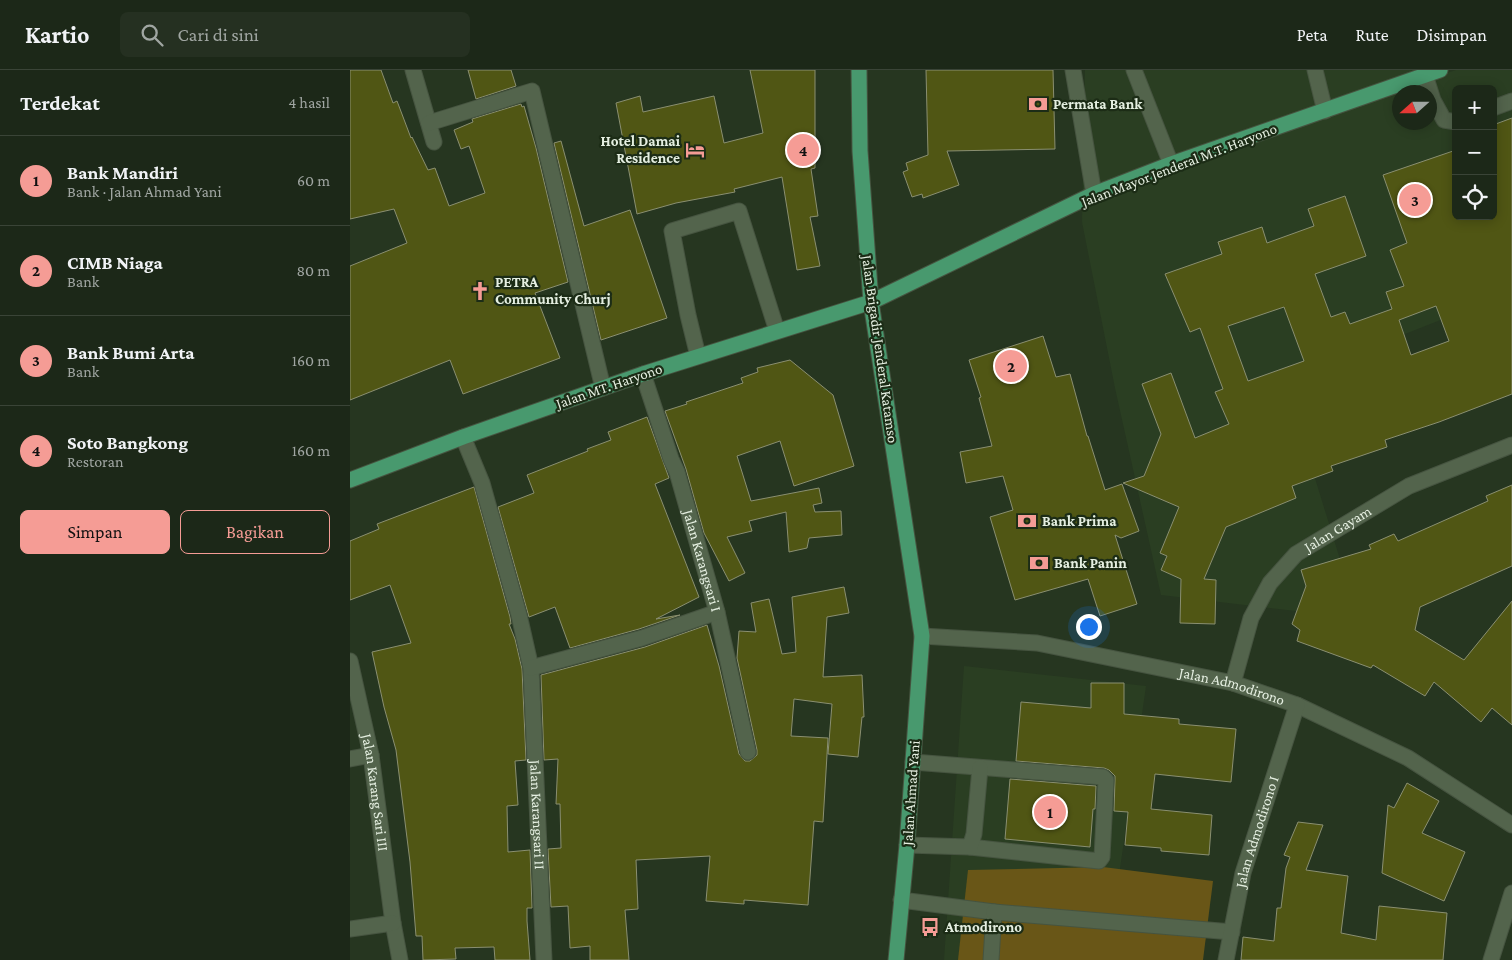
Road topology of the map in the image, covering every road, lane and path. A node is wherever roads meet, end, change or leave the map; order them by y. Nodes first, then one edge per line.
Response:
1 (413, 70) edge
2 (858, 70) edge
3 (1073, 70) edge
4 (1134, 70) edge
5 (1315, 70) edge
6 (1440, 70) edge
7 (1425, 75) junction
8 (1512, 101) edge
9 (1497, 107) edge
10 (1325, 111) junction
11 (1452, 121) edge
12 (429, 124) junction
13 (434, 142) dead end
14 (1172, 164) junction
15 (1094, 194) junction
16 (871, 302) junction
17 (777, 331) junction
18 (698, 356) junction
19 (643, 374) junction
20 (603, 388) junction
21 (463, 437) junction
22 (1512, 445) edge
23 (350, 480) edge
24 (717, 612) junction
25 (922, 631) junction
26 (350, 661) edge
27 (531, 668) junction
28 (1233, 683) junction
29 (1297, 705) junction
30 (748, 752) dead end
31 (372, 756) junction
32 (350, 759) edge
33 (913, 762) junction
34 (980, 768) junction
35 (1512, 825) edge
36 (907, 845) junction
37 (970, 847) junction
38 (1512, 893) edge
39 (901, 900) junction
40 (994, 912) junction
41 (393, 924) junction
42 (350, 929) edge
43 (1232, 932) junction
44 (400, 960) edge
45 (544, 960) edge
46 (896, 960) edge
47 (991, 960) edge
48 (1226, 960) edge
49 (1491, 960) edge

1 - 12 street
2 - 16 main road, Jalan Brigadir Jenderal Katamso
3 - 15 street
4 - 14 street
5 - 10 street
6 - 7 main road, Jalan Mayor Jenderal M.T. Haryono
7 - 10 main road, Jalan Mayor Jenderal M.T. Haryono
7 - 11 street
8 - 9 street
10 - 14 main road, Jalan Mayor Jenderal M.T. Haryono
12 - 13 street
12 - 20 street
14 - 15 main road, Jalan Mayor Jenderal M.T. Haryono
15 - 16 main road, Jalan Mayor Jenderal M.T. Haryono
16 - 17 main road, Jalan MT. Haryono
16 - 25 main road, Jalan Brigadir Jenderal Katamso
17 - 18 main road, Jalan MT. Haryono
17 - 18 street
18 - 19 main road, Jalan MT. Haryono
19 - 20 main road, Jalan MT. Haryono
19 - 24 street, Jalan Karangsari I
20 - 21 main road, Jalan MT. Haryono
21 - 23 main road, Jalan MT. Haryono
21 - 27 street, Jalan Karangsari II
22 - 28 street, Jalan Gayam
24 - 27 street
24 - 30 street, Jalan Karangsari I
25 - 28 street, Jalan Admodirono
25 - 33 main road, Jalan Ahmad Yani
26 - 31 street, Jalan Karang Sari III
27 - 45 street, Jalan Karangsari II
28 - 29 street, Jalan Admodirono
29 - 35 street, Jalan Admodirono
29 - 43 street, Jalan Admodirono I
31 - 32 street
31 - 41 street, Jalan Karang Sari III
33 - 34 street
33 - 36 main road, Jalan Ahmad Yani
34 - 37 street
34 - 37 street
36 - 37 street
36 - 39 main road, Jalan Ahmad Yani
38 - 49 street
39 - 40 street
39 - 46 main road, Jalan Ahmad Yani
40 - 43 street
40 - 47 street
41 - 42 street
41 - 44 street, Jalan Karang Sari III
43 - 48 street, Jalan Admodirono I

